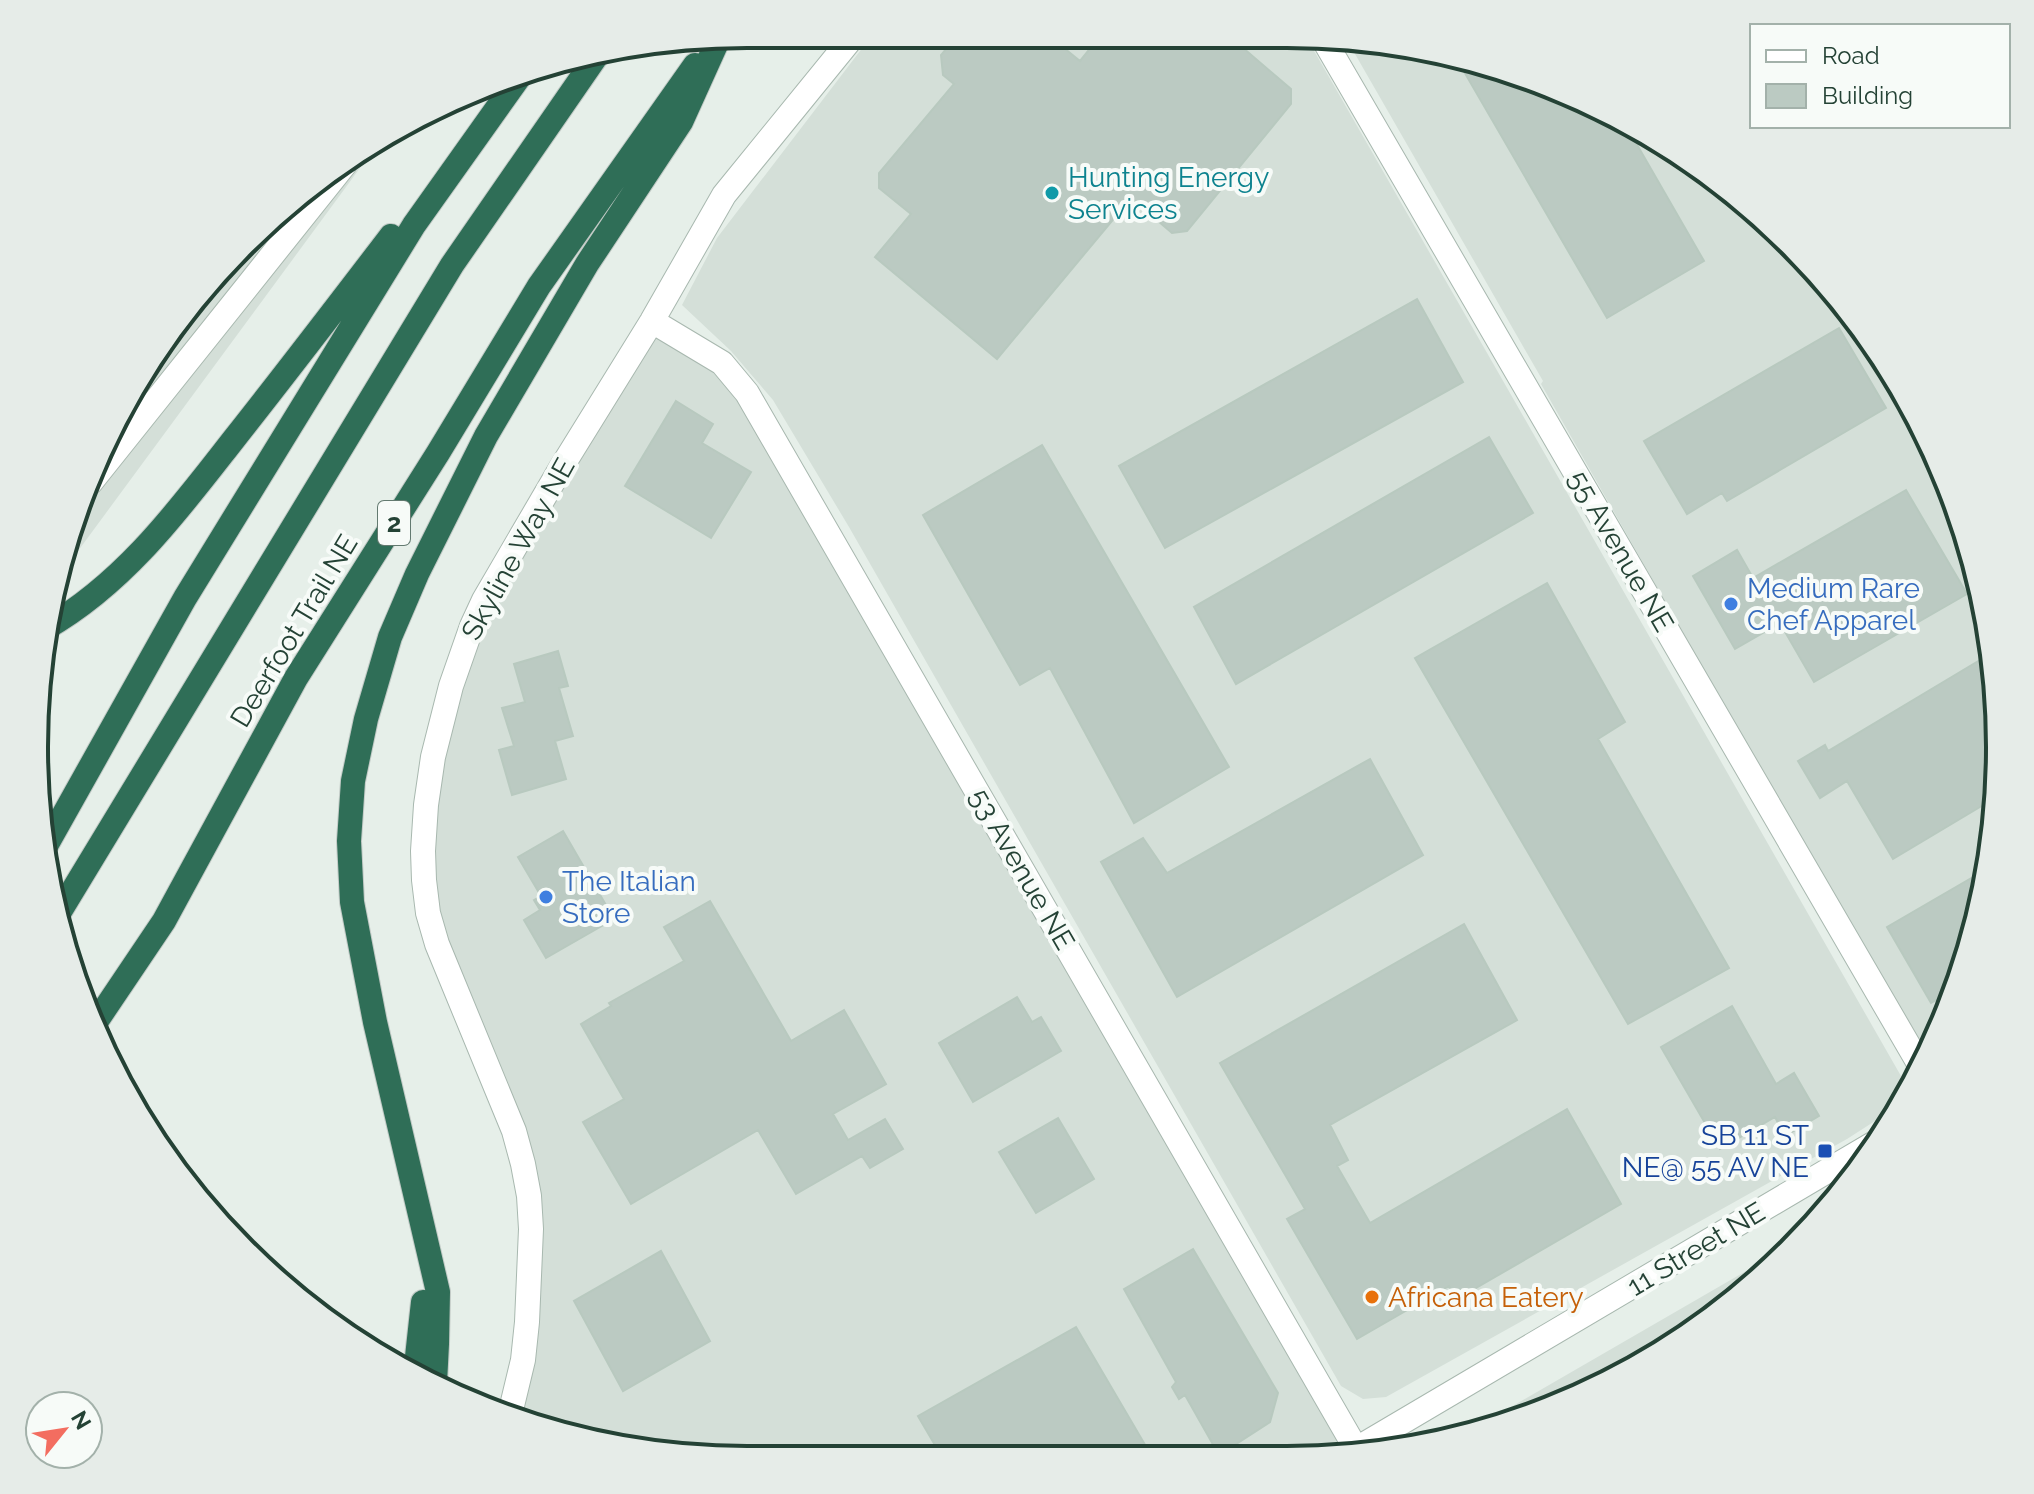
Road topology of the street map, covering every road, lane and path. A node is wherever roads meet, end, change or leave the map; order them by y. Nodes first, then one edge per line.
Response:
1 (844, 48) edge
2 (708, 49) edge
3 (712, 49) edge
4 (1329, 49) edge
5 (590, 66) edge
6 (510, 89) edge
7 (498, 94) edge
8 (325, 190) edge
9 (652, 321) junction
10 (112, 456) edge
11 (60, 620) edge
12 (53, 833) edge
13 (66, 902) edge
14 (101, 1014) edge
15 (1914, 1055) edge
16 (1854, 1155) edge
17 (424, 1228) junction
18 (417, 1362) edge
19 (436, 1373) edge
20 (512, 1405) edge
21 (1375, 1440) edge
22 (1350, 1443) edge

1 - 9 street, Skyline Way NE
2 - 14 highway, Deerfoot Trail NE / 2
3 - 17 highway
4 - 15 street, 55 Avenue NE
5 - 13 highway, Deerfoot Trail NE
6 - 12 highway
7 - 11 highway
8 - 10 street
9 - 20 street, Skyline Way NE
9 - 22 street, 53 Avenue NE
16 - 21 street, 11 Street NE
17 - 18 highway
17 - 19 highway

